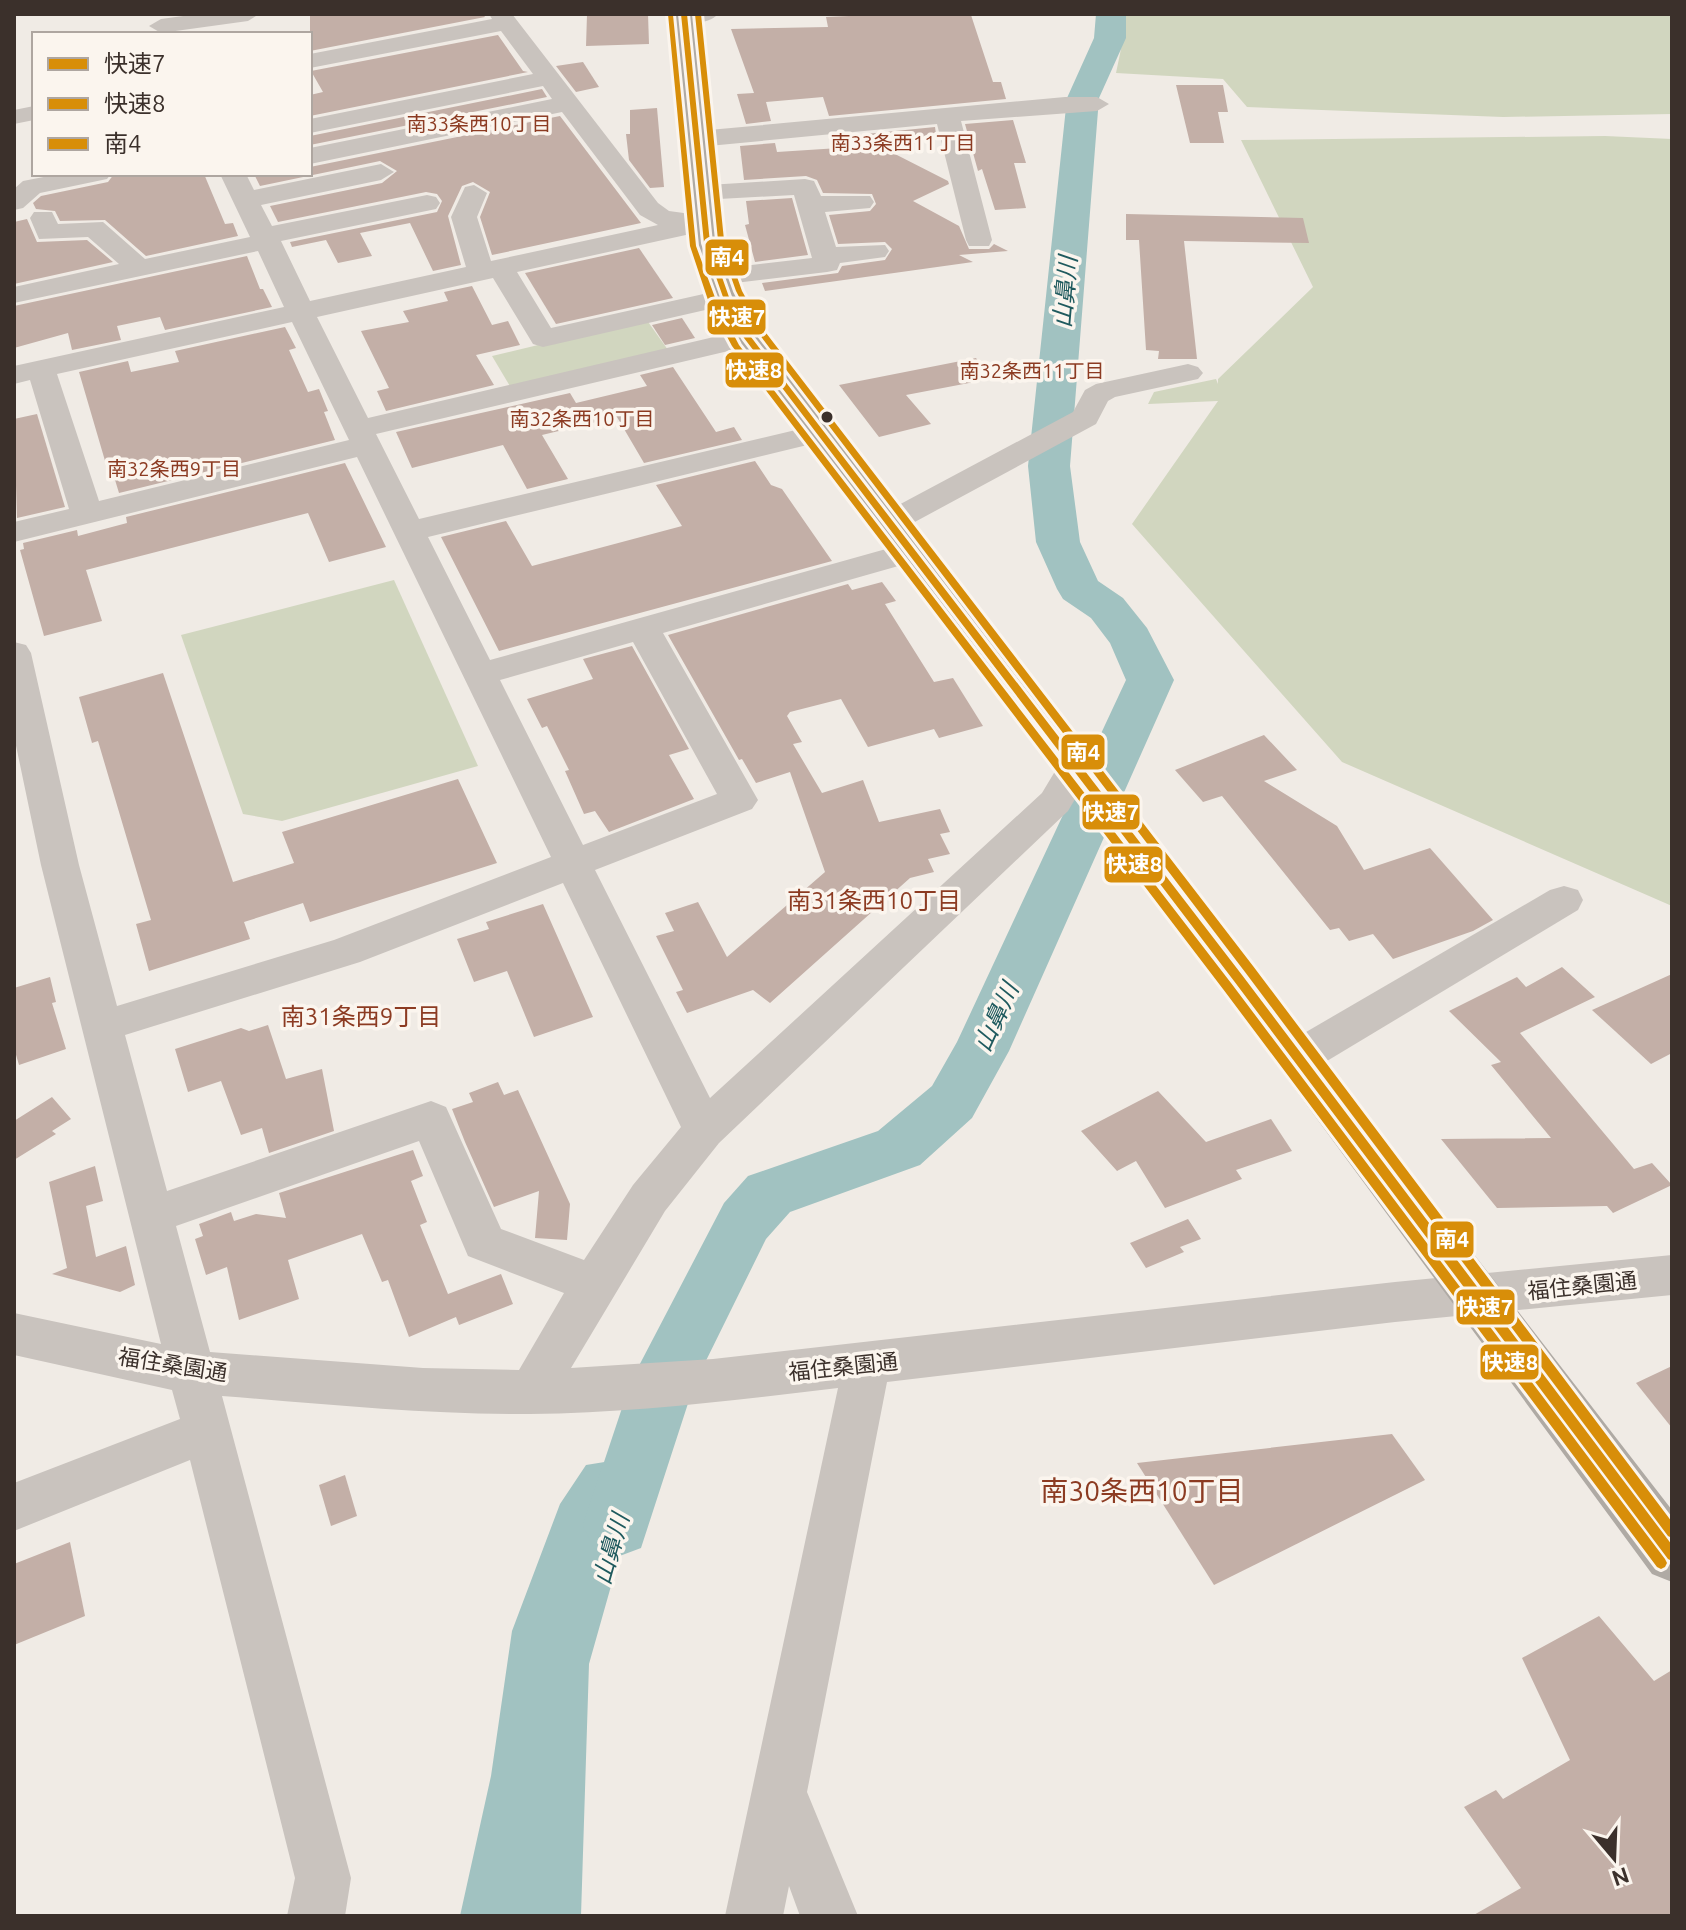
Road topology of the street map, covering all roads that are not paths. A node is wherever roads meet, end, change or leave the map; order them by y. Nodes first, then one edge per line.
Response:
1 (248, 14) edge
2 (684, 14) edge
3 (707, 14) edge
4 (503, 19) edge
5 (160, 25) edge
6 (312, 61) edge
7 (549, 78) junction
8 (568, 103) junction
9 (1097, 104) dead end
10 (946, 115) junction
11 (312, 126) edge
12 (698, 139) junction
13 (312, 156) edge
14 (381, 172) dead end
15 (88, 176) edge
16 (240, 187) edge
17 (474, 193) dead end
18 (14, 202) edge
19 (861, 202) dead end
20 (427, 203) dead end
21 (810, 205) junction
22 (702, 208) junction
23 (43, 218) dead end
24 (266, 238) junction
25 (979, 240) dead end
26 (875, 251) dead end
27 (825, 256) junction
28 (139, 268) junction
29 (490, 269) junction
30 (722, 287) junction
31 (14, 295) edge
32 (302, 310) junction
33 (748, 338) junction
34 (27, 372) edge
35 (1188, 373) dead end
36 (821, 433) junction
37 (364, 437) junction
38 (87, 514) junction
39 (889, 523) junction
40 (410, 531) junction
41 (14, 532) edge
42 (911, 552) junction
43 (642, 627) junction
44 (14, 653) edge
45 (480, 674) junction
46 (21, 720) edge
47 (1079, 770) junction
48 (575, 866) junction
49 (1564, 900) dead end
50 (103, 1026) junction
51 (1297, 1058) junction
52 (704, 1130) junction
53 (153, 1215) junction
54 (1672, 1275) edge
55 (594, 1284) junction
56 (1477, 1295) junction
57 (14, 1334) edge
58 (867, 1363) junction
59 (190, 1372) junction
60 (532, 1392) junction
61 (204, 1432) junction
62 (14, 1507) edge
63 (1672, 1555) edge
64 (779, 1791) junction
65 (316, 1916) edge
66 (754, 1916) edge
67 (829, 1916) edge

1 - 5 street
2 - 3 street
2 - 12 highway
4 - 6 street
4 - 7 street
7 - 8 street
7 - 11 street
8 - 13 street
8 - 22 street
9 - 10 street
10 - 12 street
10 - 25 street
12 - 22 highway
14 - 16 street
15 - 18 street
16 - 24 street
17 - 29 street
19 - 21 street
20 - 24 street
21 - 22 street
21 - 27 street
22 - 29 street
22 - 30 highway
23 - 28 street
24 - 28 street
24 - 32 street
26 - 27 street
27 - 30 street
28 - 31 street
29 - 30 street
29 - 32 street
30 - 33 highway
32 - 34 street
32 - 37 street
33 - 36 highway
33 - 37 street
34 - 38 street
35 - 39 street
36 - 39 highway
36 - 40 street
37 - 38 street
37 - 40 street
38 - 41 street
39 - 42 highway
40 - 45 street
42 - 43 street
42 - 47 highway
43 - 45 street
43 - 48 street
44 - 46 street
45 - 48 street
46 - 50 street
47 - 51 highway
47 - 52 street
48 - 50 street
48 - 52 street
49 - 51 street
50 - 53 street
51 - 56 highway
52 - 55 street
53 - 55 street
53 - 59 street
54 - 56 street, 福住桑園通
55 - 60 street
56 - 58 street, 福住桑園通
56 - 63 highway
57 - 59 street, 福住桑園通
58 - 60 street, 福住桑園通
58 - 64 street
59 - 60 street, 福住桑園通
59 - 61 street
61 - 62 street
61 - 65 street
64 - 66 street
64 - 67 street

